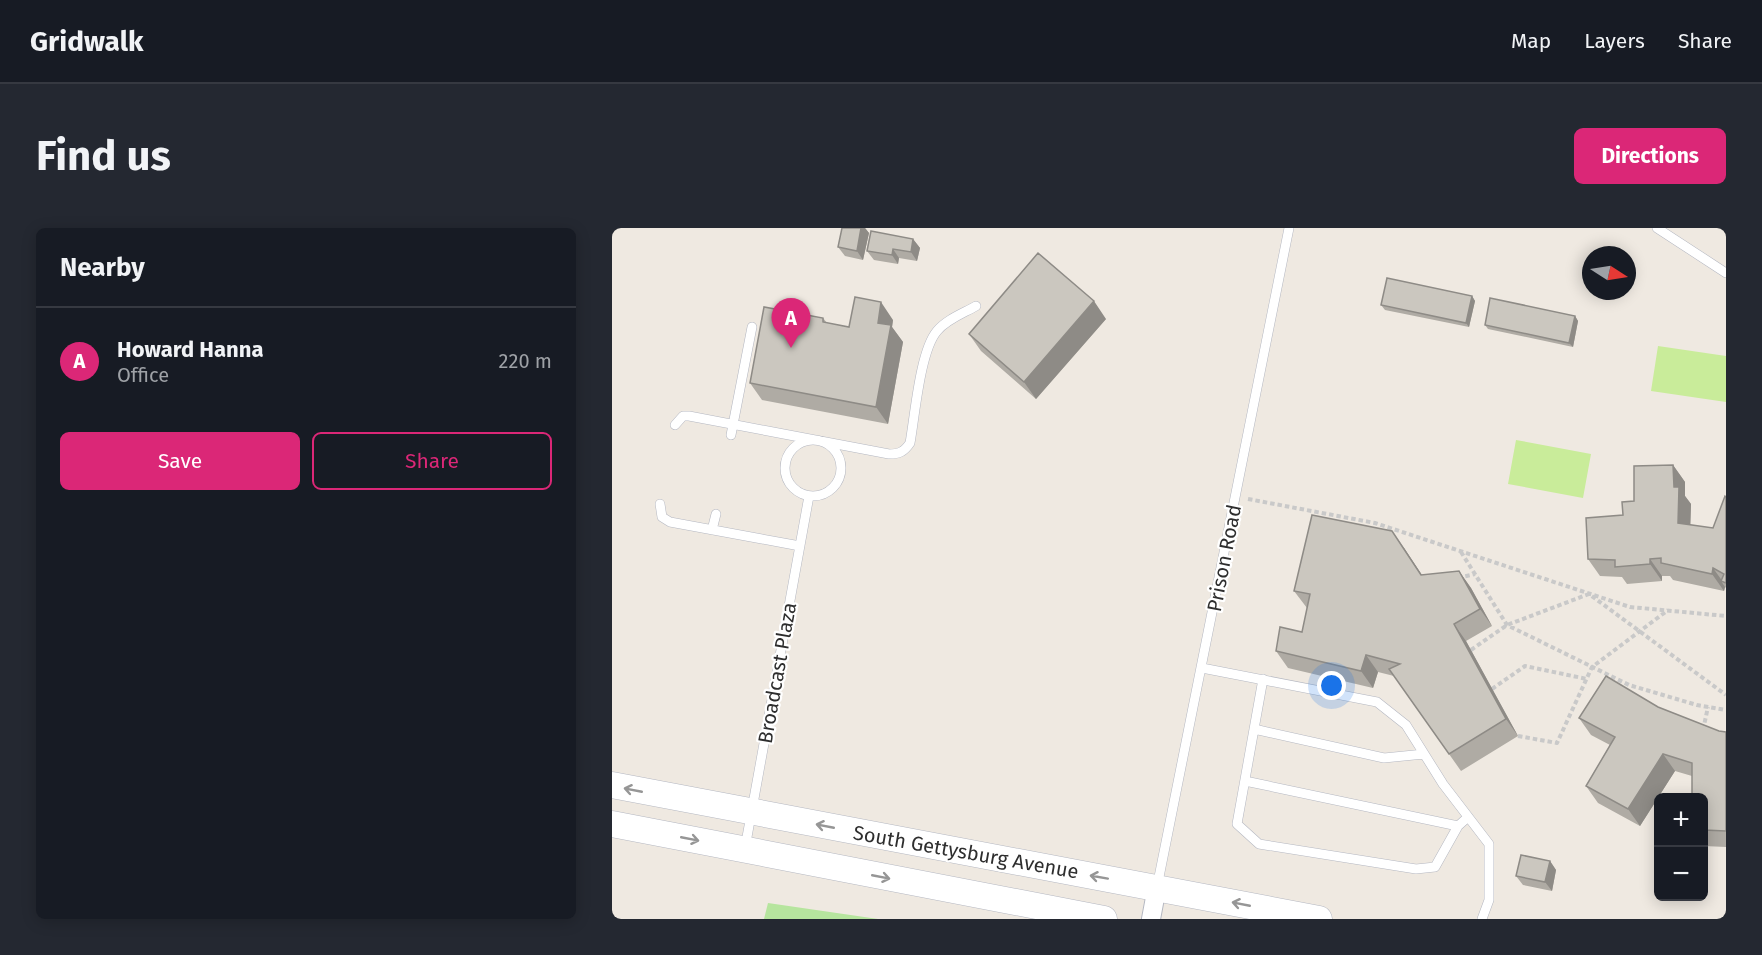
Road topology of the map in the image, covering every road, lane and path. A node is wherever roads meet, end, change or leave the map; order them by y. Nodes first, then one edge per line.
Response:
1 (1289, 228) edge
2 (1657, 228) edge
3 (1726, 273) edge
4 (976, 306) dead end
5 (752, 327) dead end
6 (733, 424) junction
7 (675, 425) dead end
8 (731, 435) dead end
9 (791, 435) junction
10 (818, 441) junction
11 (846, 446) junction
12 (785, 464) junction
13 (840, 474) junction
14 (809, 496) junction
15 (1236, 496) junction
16 (660, 504) dead end
17 (716, 514) dead end
18 (712, 530) junction
19 (800, 546) junction
20 (1461, 552) junction
21 (1475, 574) junction
22 (1456, 578) edge
23 (1589, 594) junction
24 (1668, 610) junction
25 (1726, 616) edge
26 (1507, 625) junction
27 (1641, 632) junction
28 (1471, 650) edge
29 (1592, 667) junction
30 (1202, 668) junction
31 (1263, 679) junction
32 (1587, 679) junction
33 (1492, 689) edge
34 (1726, 695) edge
35 (1708, 707) junction
36 (1726, 710) edge
37 (1254, 729) junction
38 (1518, 736) dead end
39 (1702, 737) edge
40 (1424, 754) junction
41 (1245, 781) junction
42 (612, 785) edge
43 (753, 813) junction
44 (1468, 817) junction
45 (612, 824) edge
46 (1458, 826) junction
47 (745, 850) junction
48 (1157, 887) junction
49 (1104, 919) edge
50 (1151, 919) edge
51 (1319, 919) edge
52 (1482, 919) edge

1 - 15 lane, Prison Road
2 - 3 lane
4 - 11 lane
5 - 6 lane
6 - 7 lane
6 - 8 lane
6 - 9 lane
9 - 10 lane
9 - 12 lane
10 - 11 lane
10 - 12 lane
10 - 13 lane
11 - 13 lane
12 - 14 lane
13 - 14 lane
14 - 19 lane, Broadcast Plaza
15 - 20 path
15 - 30 lane, Prison Road
16 - 18 lane
17 - 18 lane
18 - 19 lane
19 - 43 lane, Broadcast Plaza
20 - 21 path
20 - 23 path
21 - 22 path
21 - 26 path
23 - 24 path
23 - 26 path
23 - 27 path
24 - 25 path
24 - 27 path
26 - 28 path
26 - 29 path
27 - 29 path
27 - 34 path
29 - 32 path
29 - 35 path
30 - 31 lane
30 - 48 lane, Prison Road
31 - 37 lane
31 - 40 lane
32 - 33 path
32 - 38 path
35 - 36 path
35 - 39 path
37 - 40 lane
37 - 41 lane
40 - 44 lane
41 - 46 lane
41 - 46 lane
43 -> 42 main road, South Gettysburg Avenue
43 - 47 lane, Broadcast Plaza
48 -> 43 main road, South Gettysburg Avenue
44 - 46 lane
44 - 52 lane
45 -> 47 main road, South Gettysburg Avenue
47 -> 49 main road, South Gettysburg Avenue
48 - 50 street
51 -> 48 main road, South Gettysburg Avenue

